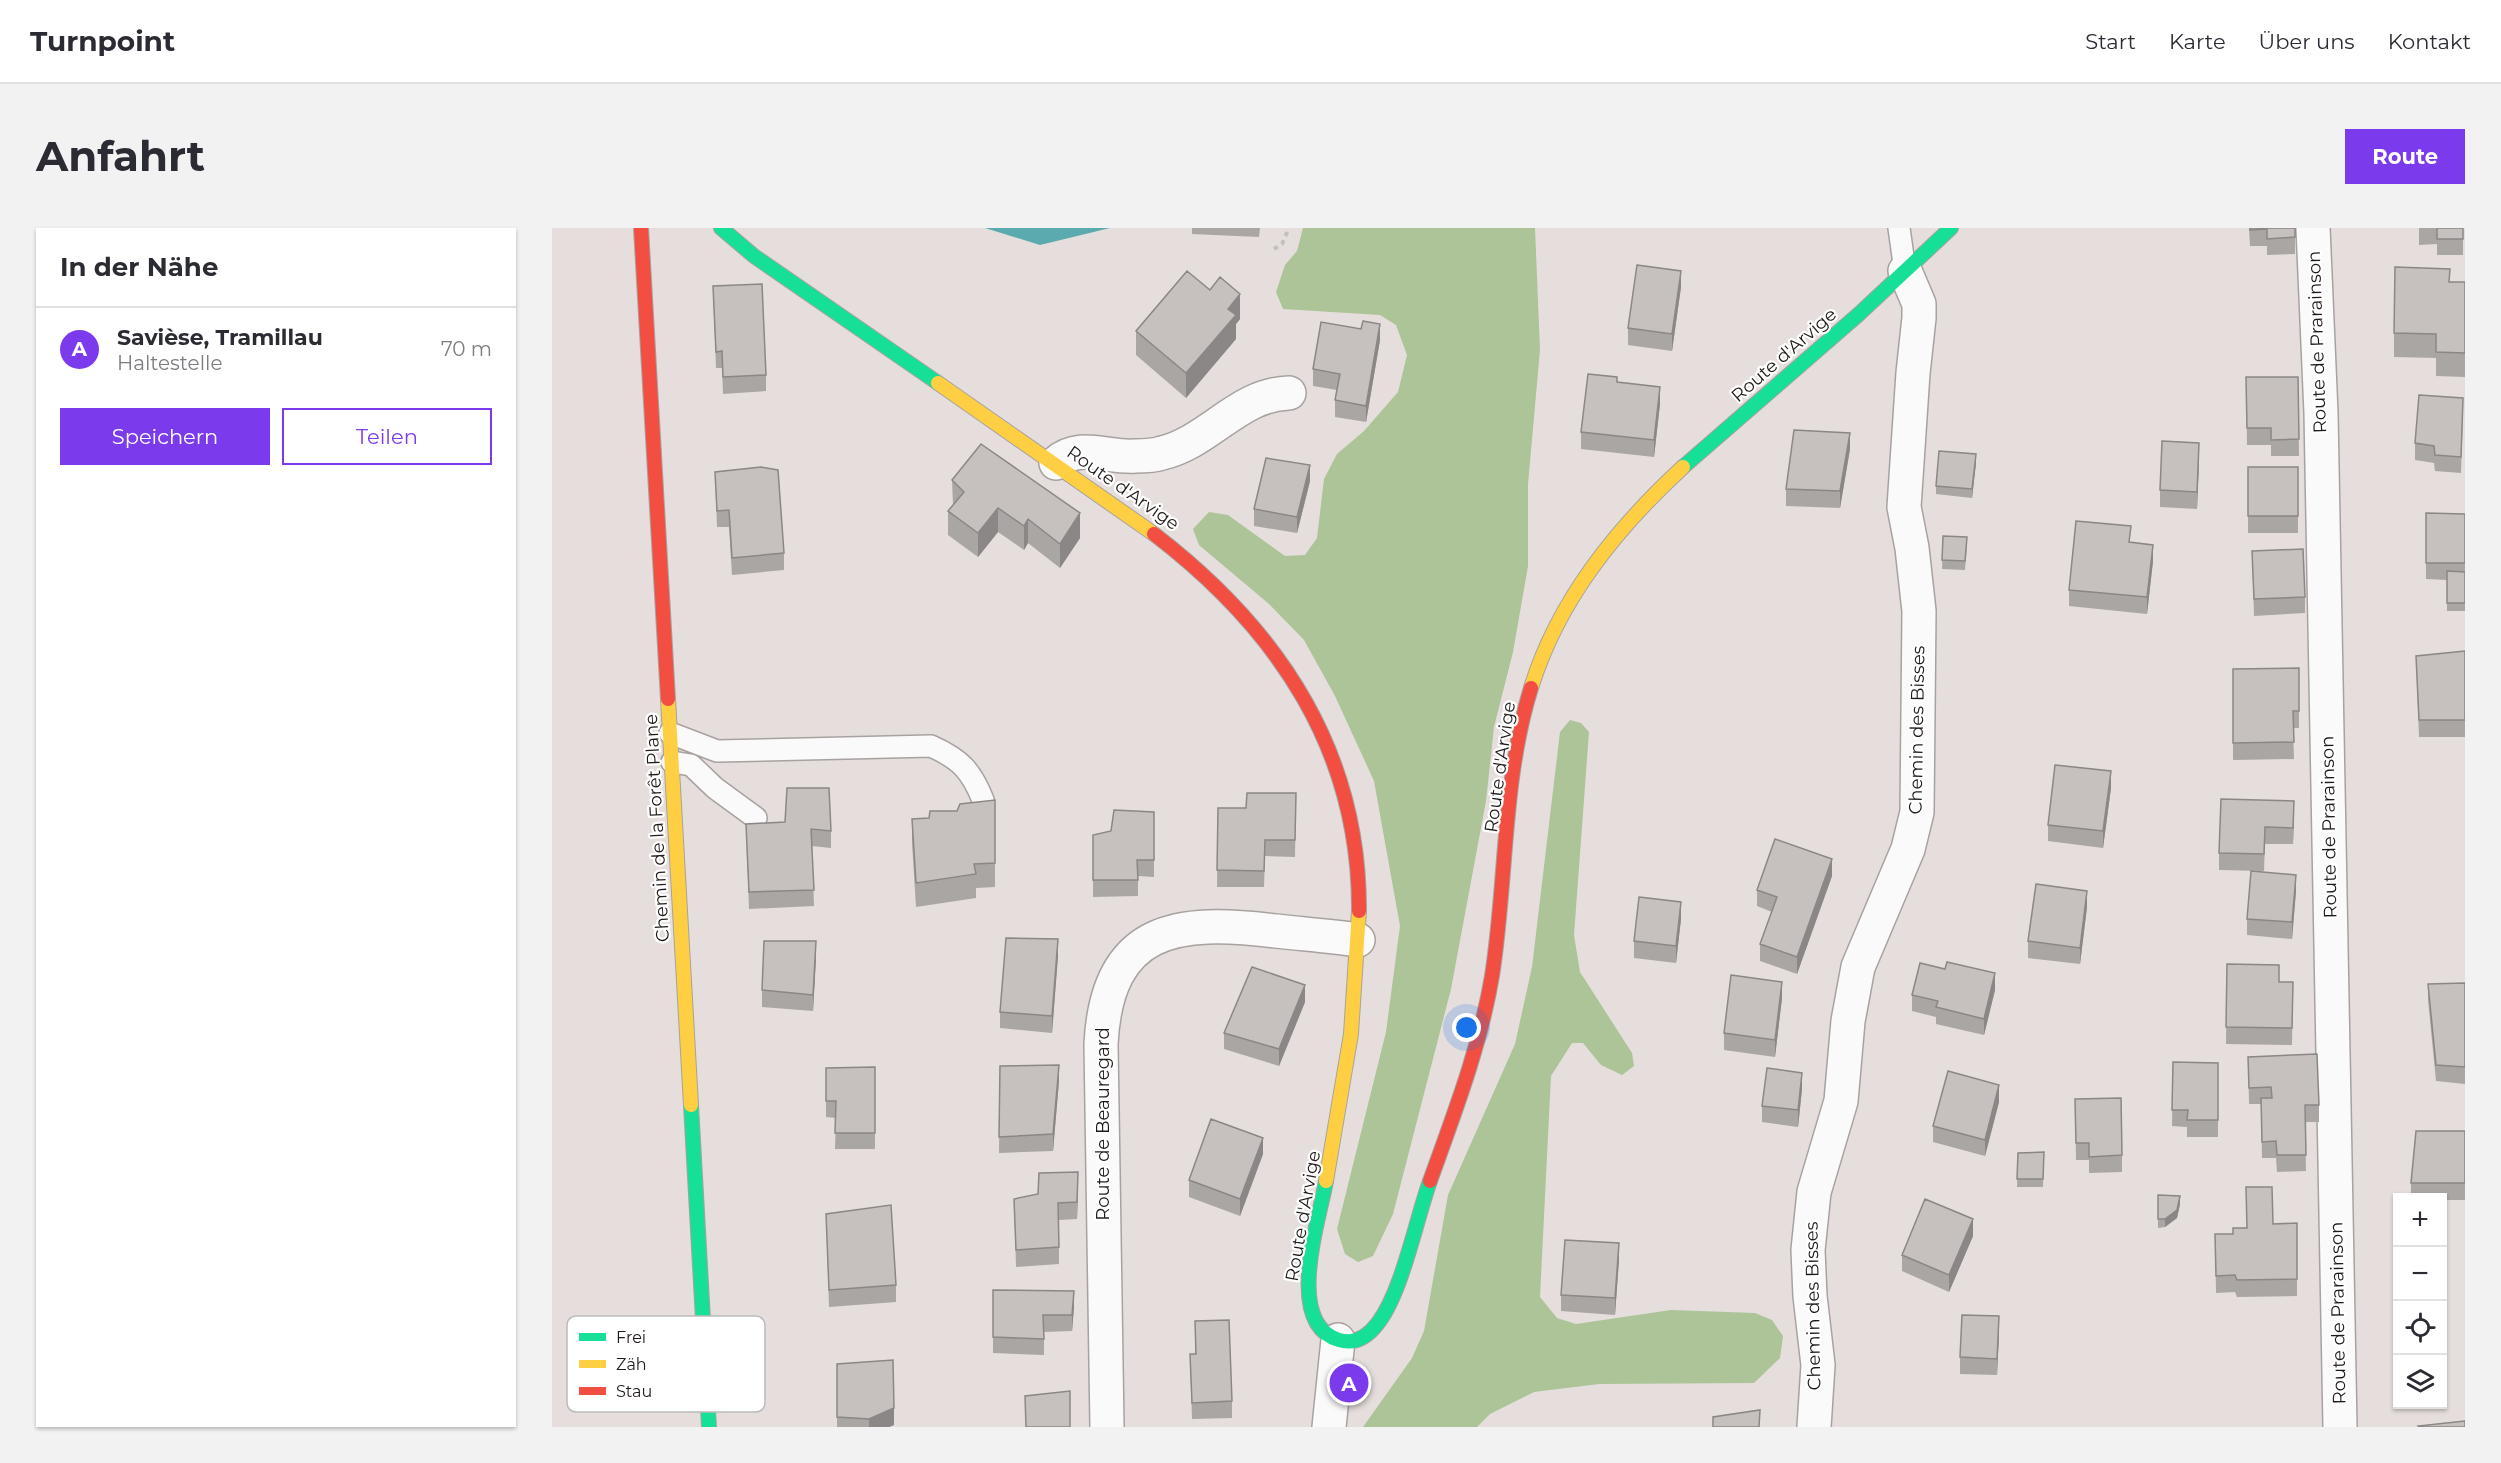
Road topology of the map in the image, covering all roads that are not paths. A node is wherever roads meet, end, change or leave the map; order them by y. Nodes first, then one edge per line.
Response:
1 (641, 228) edge
2 (721, 228) edge
3 (1899, 228) edge
4 (1951, 228) edge
5 (2313, 228) edge
6 (1905, 271) junction
7 (1289, 393) dead end
8 (1056, 463) junction
9 (670, 733) junction
10 (672, 762) junction
11 (983, 800) edge
12 (756, 818) dead end
13 (1358, 940) junction
14 (703, 1316) edge
15 (1338, 1340) junction
16 (708, 1412) edge
17 (709, 1427) edge
18 (1107, 1427) edge
19 (1329, 1427) edge
20 (1814, 1427) edge
21 (2340, 1427) edge

1 - 9 street, Chemin de la Forêt Plane
2 - 8 street, Route d'Arvige
3 - 6 lane
4 - 6 street, Route d'Arvige
5 - 21 street, Route de Prarainson
6 - 15 street, Route d'Arvige
6 - 20 street, Chemin des Bisses
7 - 8 street
8 - 13 street, Route d'Arvige
9 - 10 street, Chemin de la Forêt Plane
9 - 11 lane
10 - 12 lane
10 - 14 street, Chemin de la Forêt Plane
13 - 15 street, Route d'Arvige
13 - 18 street, Route de Beauregard
15 - 19 street
16 - 17 street, Chemin de la Forêt Plane

